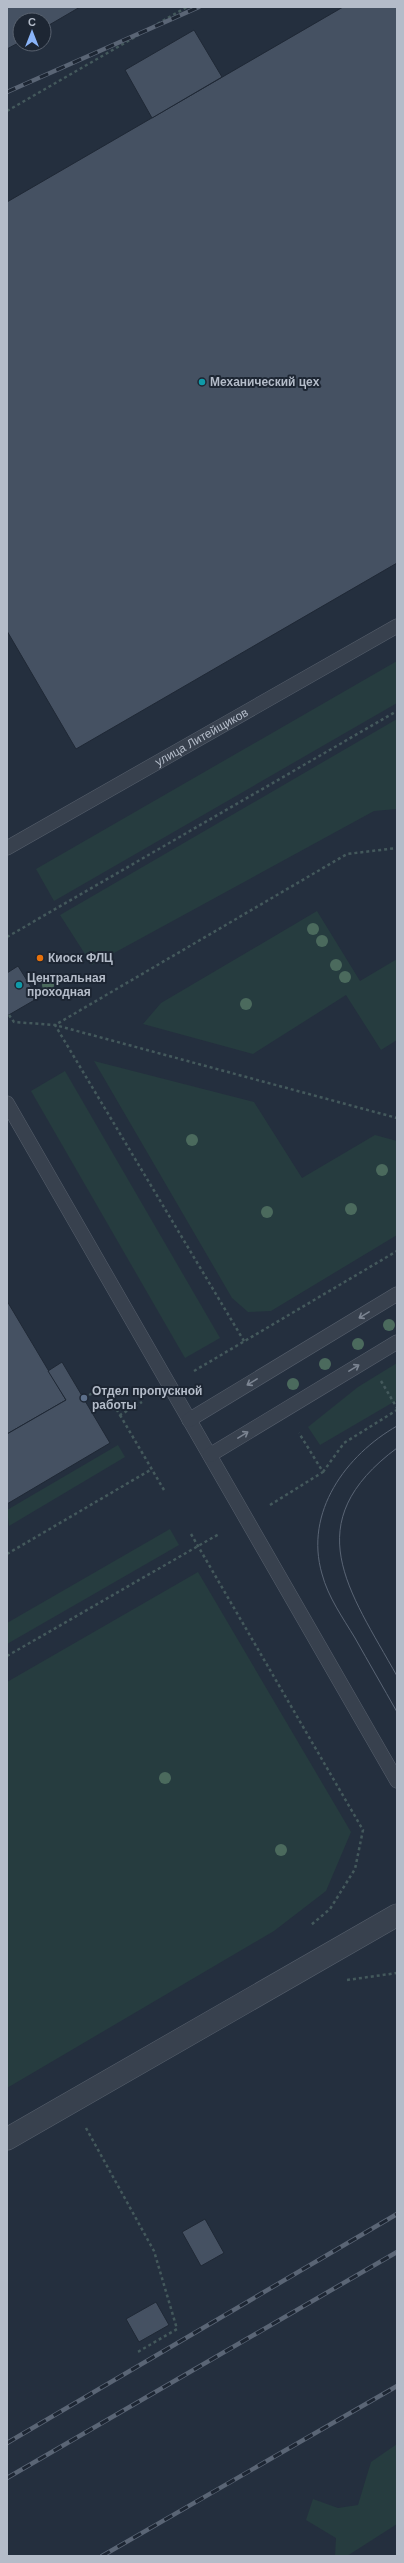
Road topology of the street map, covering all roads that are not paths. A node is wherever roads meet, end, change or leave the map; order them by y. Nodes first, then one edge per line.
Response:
1 (397, 626) edge
2 (7, 848) edge
3 (7, 1104) edge
4 (397, 1294) edge
5 (397, 1342) edge
6 (189, 1420) junction
7 (210, 1456) junction
8 (397, 1781) edge
9 (397, 1915) edge
10 (7, 2139) edge

1 - 2 lane, улица Литейщиков
3 - 6 lane
4 -> 6 lane
7 -> 5 lane
6 - 7 lane
7 - 8 lane
9 - 10 street

